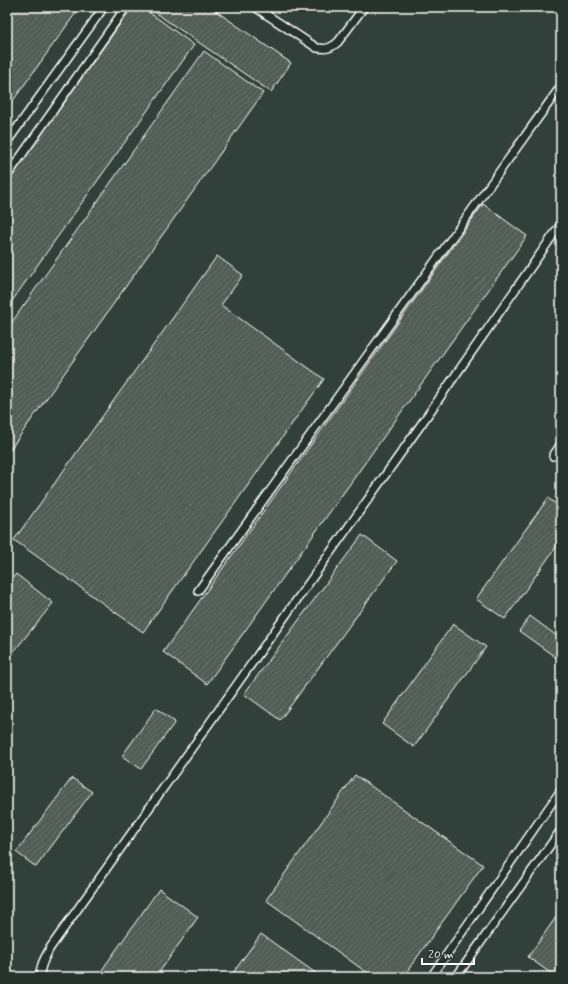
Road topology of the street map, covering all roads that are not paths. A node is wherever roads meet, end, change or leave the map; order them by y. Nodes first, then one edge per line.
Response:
1 (104, 7) edge
2 (126, 7) edge
3 (255, 7) edge
4 (364, 7) edge
5 (561, 86) edge
6 (7, 142) edge
7 (7, 176) edge
8 (561, 224) edge
9 (561, 444) edge
10 (553, 456) dead end
11 (198, 591) dead end
12 (561, 790) edge
13 (561, 830) edge
14 (41, 977) edge
15 (431, 977) edge
16 (456, 977) edge

1 - 6 lane
2 - 7 lane
3 - 4 lane
5 - 11 lane
8 - 14 lane
9 - 10 lane
12 - 15 lane
13 - 16 lane

